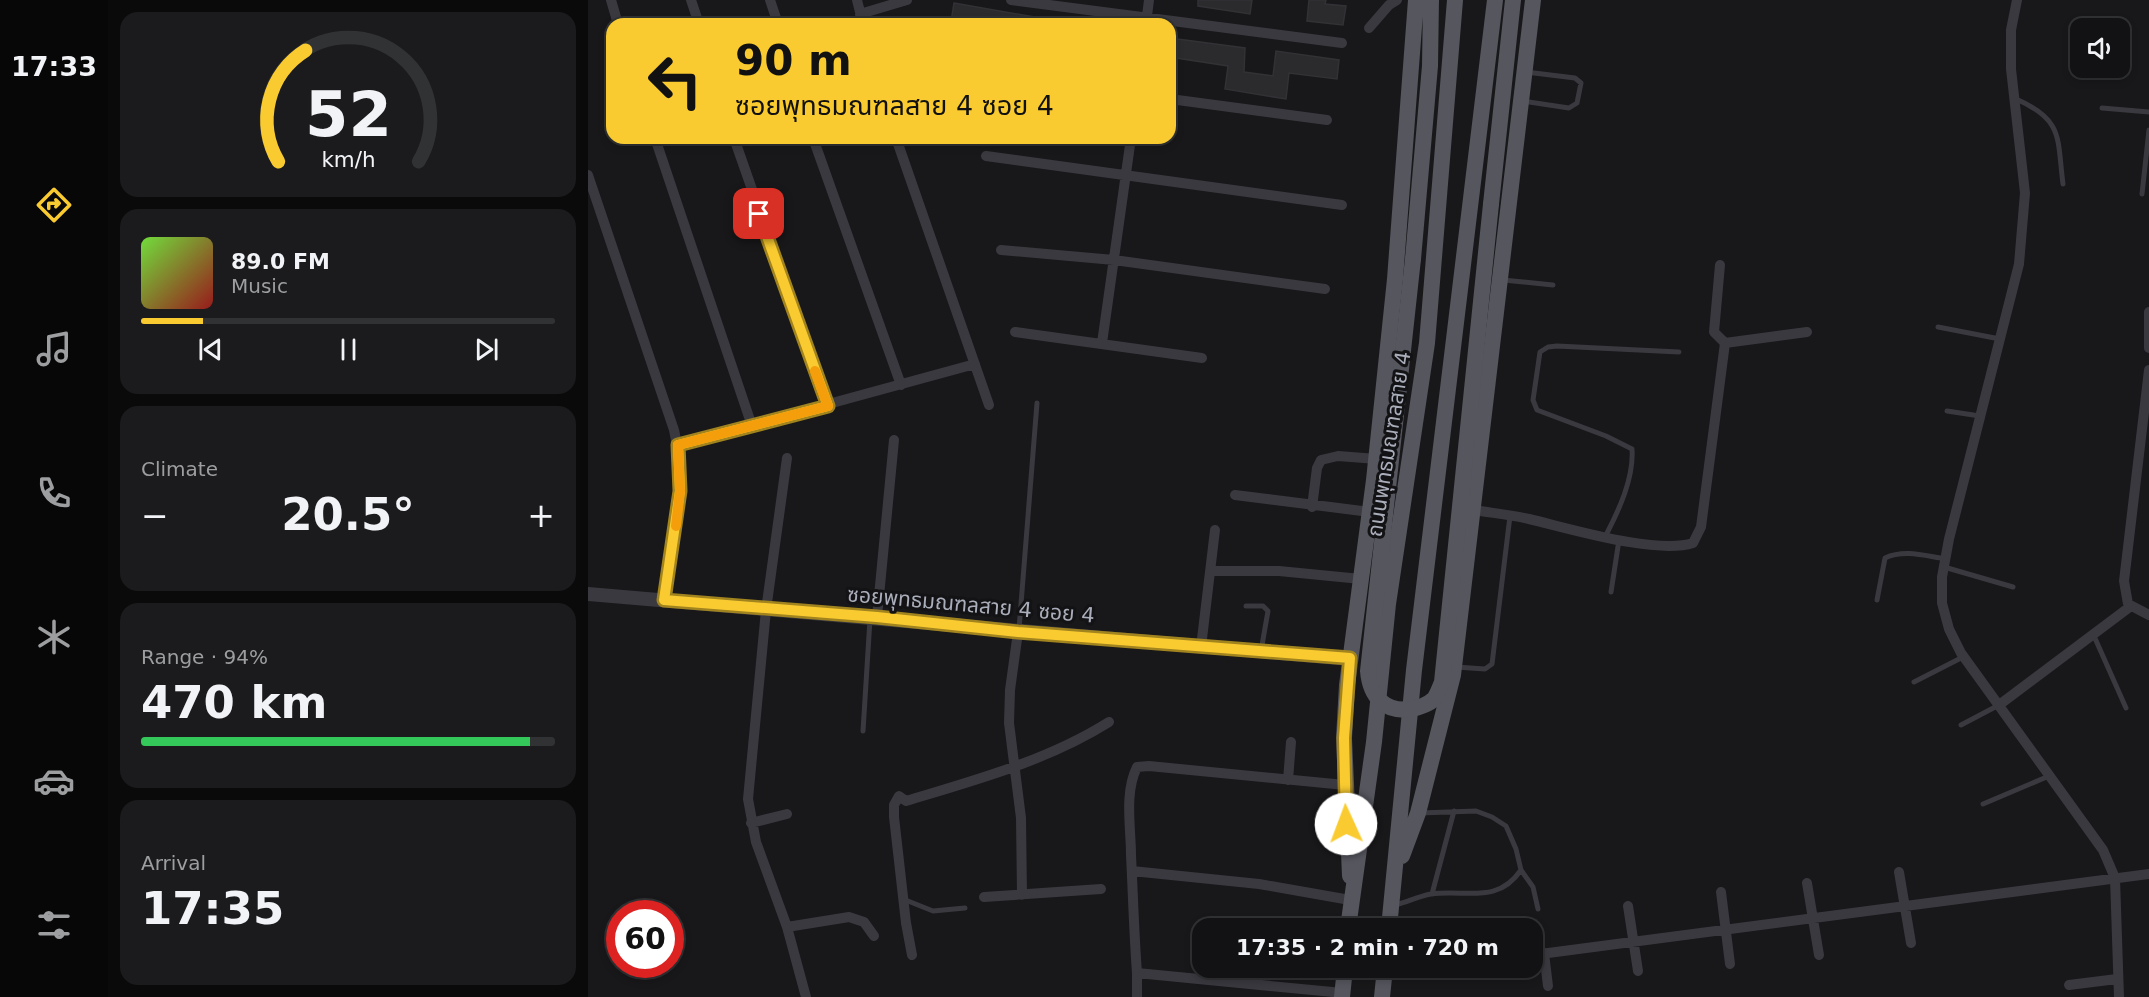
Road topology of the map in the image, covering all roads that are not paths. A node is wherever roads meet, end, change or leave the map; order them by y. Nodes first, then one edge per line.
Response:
1 (611, 0) edge
2 (691, 0) edge
3 (770, 0) edge
4 (857, 0) edge
5 (907, 0) edge
6 (1011, 0) edge
7 (1149, 0) edge
8 (1397, 0) edge
9 (1416, 0) edge
10 (1431, 0) edge
11 (1446, 0) edge
12 (1455, 0) edge
13 (1495, 0) edge
14 (1533, 0) edge
15 (2017, 0) edge
16 (1513, 3) edge
17 (616, 18) edge
18 (697, 18) edge
19 (776, 18) edge
20 (861, 18) edge
21 (863, 18) edge
22 (1132, 18) edge
23 (1146, 18) edge
24 (1176, 24) edge
25 (1369, 28) dead end
26 (1342, 43) dead end
27 (1430, 66) junction
28 (1524, 72) junction
29 (2014, 99) junction
30 (1176, 100) edge
31 (1521, 100) junction
32 (2102, 108) dead end
33 (2149, 112) edge
34 (1327, 120) dead end
35 (2149, 130) edge
36 (657, 144) edge
37 (736, 144) edge
38 (815, 144) edge
39 (898, 144) edge
40 (1130, 144) edge
41 (986, 156) dead end
42 (588, 175) edge
43 (1126, 176) junction
44 (2063, 184) dead end
45 (2142, 194) dead end
46 (1342, 205) dead end
47 (1001, 250) dead end
48 (1114, 260) junction
49 (1720, 265) dead end
50 (1500, 280) junction
51 (1552, 285) dead end
52 (1325, 289) dead end
53 (2149, 312) edge
54 (1938, 327) dead end
55 (1015, 332) dead end
56 (1807, 332) dead end
57 (2001, 339) junction
58 (1101, 343) junction
59 (1725, 343) junction
60 (2149, 348) edge
61 (1680, 352) dead end
62 (1202, 358) dead end
63 (975, 364) junction
64 (2149, 370) edge
65 (901, 386) junction
66 (1037, 404) dead end
67 (989, 405) dead end
68 (828, 406) junction
69 (1947, 411) dead end
70 (1982, 417) junction
71 (752, 426) junction
72 (894, 440) dead end
73 (678, 445) junction
74 (787, 458) dead end
75 (1377, 459) junction
76 (1235, 495) dead end
77 (1312, 507) junction
78 (1474, 510) junction
79 (1370, 512) junction
80 (1510, 516) junction
81 (1215, 530) dead end
82 (1606, 535) junction
83 (1619, 538) junction
84 (1945, 563) junction
85 (1211, 571) junction
86 (1361, 579) junction
87 (2013, 587) dead end
88 (1611, 592) dead end
89 (588, 594) edge
90 (664, 600) junction
91 (1877, 600) dead end
92 (1246, 606) dead end
93 (2131, 606) junction
94 (766, 610) junction
95 (2149, 615) edge
96 (874, 617) junction
97 (1018, 632) junction
98 (2094, 636) junction
99 (1201, 647) junction
100 (1261, 653) junction
101 (1963, 657) junction
102 (1350, 658) junction
103 (1454, 667) junction
104 (1914, 682) dead end
105 (1999, 705) junction
106 (2126, 708) dead end
107 (1109, 722) dead end
108 (1961, 725) dead end
109 (863, 731) dead end
110 (1291, 742) dead end
111 (1017, 766) junction
112 (2050, 775) junction
113 (1288, 780) junction
114 (1345, 785) junction
115 (1983, 804) dead end
116 (1454, 811) junction
117 (1418, 813) junction
118 (787, 814) dead end
119 (750, 820) junction
120 (1521, 870) junction
121 (1132, 871) junction
122 (1899, 872) dead end
123 (2149, 874) edge
124 (2115, 878) junction
125 (1394, 879) junction
126 (1807, 883) dead end
127 (1101, 889) dead end
128 (1721, 892) dead end
129 (1432, 894) junction
130 (1022, 895) junction
131 (1351, 896) junction
132 (984, 897) dead end
133 (903, 899) junction
134 (1905, 905) junction
135 (1391, 906) junction
136 (1628, 906) dead end
137 (965, 908) dead end
138 (1538, 909) dead end
139 (1349, 918) edge
140 (1390, 918) edge
141 (1813, 918) junction
142 (787, 927) junction
143 (1725, 930) junction
144 (874, 936) dead end
145 (1633, 941) junction
146 (1911, 943) dead end
147 (1543, 953) edge
148 (912, 955) dead end
149 (1819, 955) dead end
150 (1730, 964) dead end
151 (1543, 968) edge
152 (1638, 971) dead end
153 (1137, 973) junction
154 (1344, 978) edge
155 (1383, 978) edge
156 (2117, 980) junction
157 (2069, 985) dead end
158 (1548, 986) dead end
159 (1342, 995) edge
160 (806, 997) edge
161 (1137, 997) edge
162 (1382, 997) edge
163 (2119, 997) edge

1 - 17 street
2 - 18 street
3 - 19 street
4 - 20 street
5 - 21 street
6 - 22 street
7 - 23 street
8 - 25 street
9 - 75 main road, ถนนพุทธมณฑลสาย 4
10 - 27 main road
11 - 27 main road
12 - 131 main road, ถนนพุทธมณฑลสาย 4
13 - 125 main road
14 - 28 main road
15 - 29 street
16 - 27 main road, bridge
24 - 26 street
28 - 31 main road
28 - 31 lane
29 - 44 lane
29 - 57 street
30 - 34 street
31 - 50 main road
32 - 33 lane
35 - 45 lane
36 - 71 street
37 - 68 street
38 - 65 street
39 - 63 street
40 - 43 street
41 - 43 street
42 - 73 street
43 - 46 street
43 - 48 street
47 - 48 street
48 - 52 street
48 - 58 street
49 - 59 street
50 - 51 lane
50 - 78 main road
53 - 60 street
54 - 57 lane
55 - 58 street
56 - 59 street
57 - 70 street
58 - 62 street
59 - 83 street
61 - 82 lane
63 - 65 street
63 - 67 street
64 - 93 street
65 - 68 street
66 - 97 lane
68 - 71 street
69 - 70 lane
70 - 84 street
71 - 73 street
72 - 96 street
73 - 90 street
74 - 94 street
75 - 77 street
75 - 79 main road, ถนนพุทธมณฑลสาย 4
76 - 77 street
77 - 79 street
78 - 80 street
78 - 103 main road
79 - 86 main road, ถนนพุทธมณฑลสาย 4
80 - 82 street
80 - 103 lane
81 - 85 street
82 - 83 street
83 - 88 lane
84 - 87 lane
84 - 91 lane
84 - 101 street
85 - 86 street
85 - 99 street
86 - 102 main road, ถนนพุทธมณฑลสาย 4
89 - 90 street, ซอยพุทธมณฑลสาย 4 ซอย 4
90 - 94 street, ซอยพุทธมณฑลสาย 4 ซอย 4
92 - 100 lane
93 - 95 street
93 - 98 street
94 - 96 street, ซอยพุทธมณฑลสาย 4 ซอย 4
94 - 119 street
96 - 97 street, ซอยพุทธมณฑลสาย 4 ซอย 4
96 - 109 lane
97 - 99 street, ซอยพุทธมณฑลสาย 4 ซอย 4
97 - 111 street
98 - 105 street
98 - 106 lane
99 - 100 street, ซอยพุทธมณฑลสาย 4 ซอย 4
100 - 102 street, ซอยพุทธมณฑลสาย 4 ซอย 4
101 - 104 lane
101 - 105 street
102 - 114 main road, ถนนพุทธมณฑลสาย 4
103 - 117 main road
105 - 108 lane
105 - 112 street
107 - 111 street
110 - 113 street
111 - 130 street
111 - 133 street
112 - 115 lane
112 - 124 street
113 - 114 street
113 - 121 street
114 - 131 main road, ถนนพุทธมณฑลสาย 4
116 - 117 lane
116 - 120 lane
116 - 129 lane
117 - 125 main road
118 - 119 street
119 - 142 street
120 - 129 lane
120 - 138 lane
121 - 131 street
121 - 153 street
122 - 134 street
123 - 124 street
124 - 134 street
124 - 156 street
125 - 135 main road
126 - 141 street
127 - 130 street
128 - 143 street
129 - 135 lane
130 - 132 street
131 - 139 main road, ถนนพุทธมณฑลสาย 4
133 - 137 lane
133 - 148 street
134 - 141 street
134 - 146 street
135 - 140 main road
136 - 145 street
141 - 143 street
141 - 149 street
142 - 144 street
142 - 160 street
143 - 145 street
143 - 150 street
145 - 147 street
145 - 152 street
151 - 158 street
153 - 159 street
153 - 161 street
154 - 159 main road
155 - 162 main road
156 - 157 street
156 - 163 street

